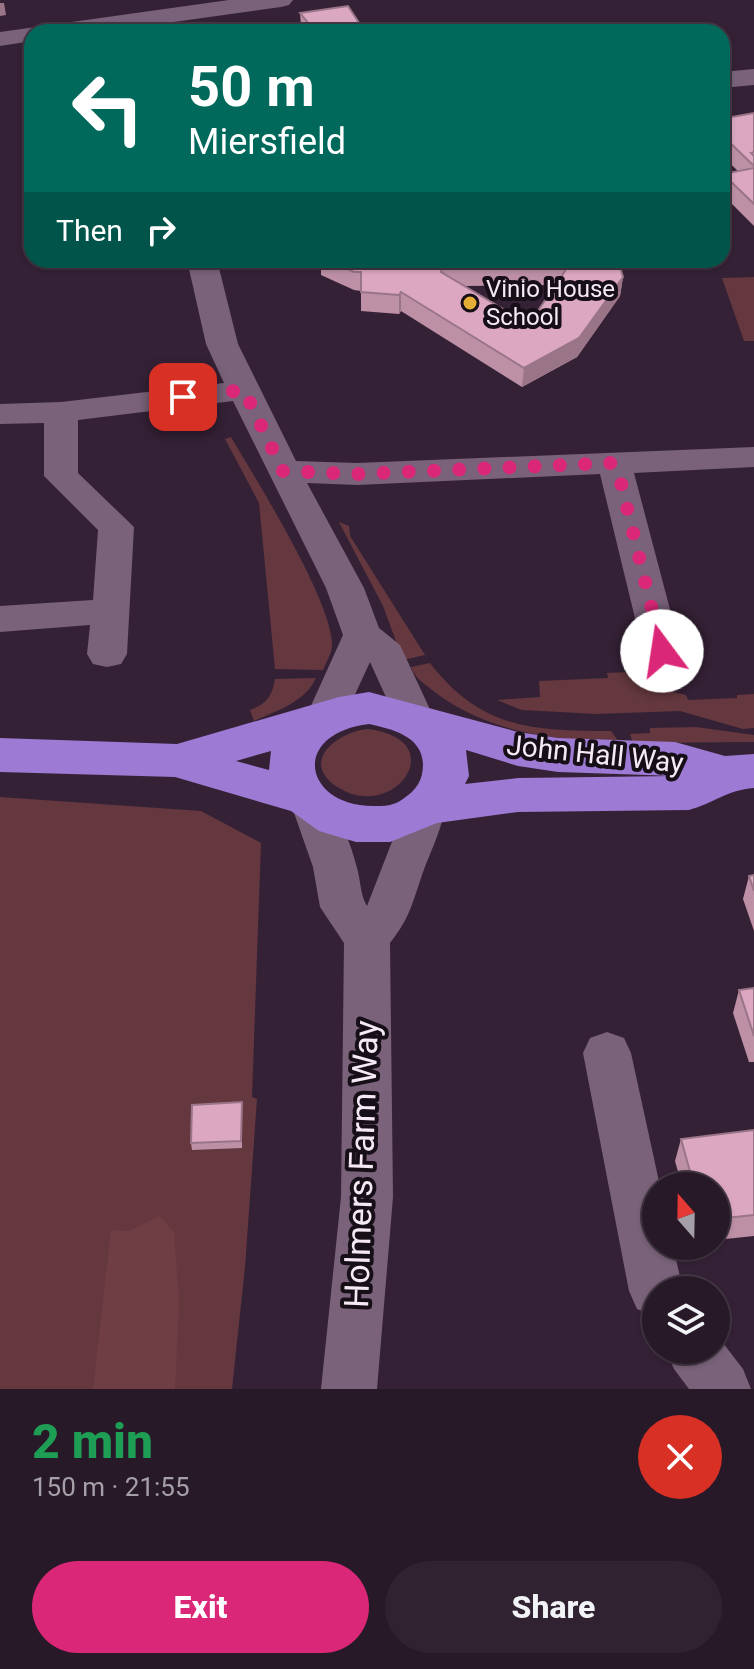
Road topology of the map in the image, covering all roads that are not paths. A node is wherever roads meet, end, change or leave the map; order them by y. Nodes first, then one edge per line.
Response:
1 (281, 0) edge
2 (123, 18) edge
3 (91, 24) edge
4 (24, 35) edge
5 (0, 39) edge
6 (754, 77) edge
7 (730, 79) edge
8 (204, 268) edge
9 (244, 390) junction
10 (61, 412) junction
11 (0, 414) edge
12 (754, 457) edge
13 (612, 463) junction
14 (283, 471) junction
15 (111, 611) junction
16 (0, 619) edge
17 (362, 635) junction
18 (662, 651) dead end
19 (107, 654) dead end
20 (416, 719) junction
21 (323, 720) junction
22 (0, 755) edge
23 (175, 760) junction
24 (739, 772) edge
25 (308, 802) junction
26 (425, 808) junction
27 (367, 939) junction
28 (607, 1053) dead end
29 (653, 1276) edge
30 (704, 1364) edge
31 (754, 1386) edge
32 (349, 1389) edge
33 (723, 1389) edge

1 - 2 street
2 - 3 street
4 - 5 street
6 - 7 street
8 - 9 street
9 - 10 street
9 - 14 street
10 - 11 street
10 - 15 street
12 - 13 street
13 - 14 street
13 - 18 street
14 - 17 street
15 - 16 street
15 - 19 street
17 - 20 street
17 - 21 street
20 - 21 highway
20 - 24 highway, John Hall Way
20 - 26 highway
21 - 23 highway
21 - 25 highway
22 - 23 highway
23 - 25 highway
24 - 26 highway, John Hall Way
25 - 26 highway
25 - 27 street
26 - 27 street
27 - 32 street, Holmers Farm Way
28 - 29 street
30 - 33 street
31 - 33 street

